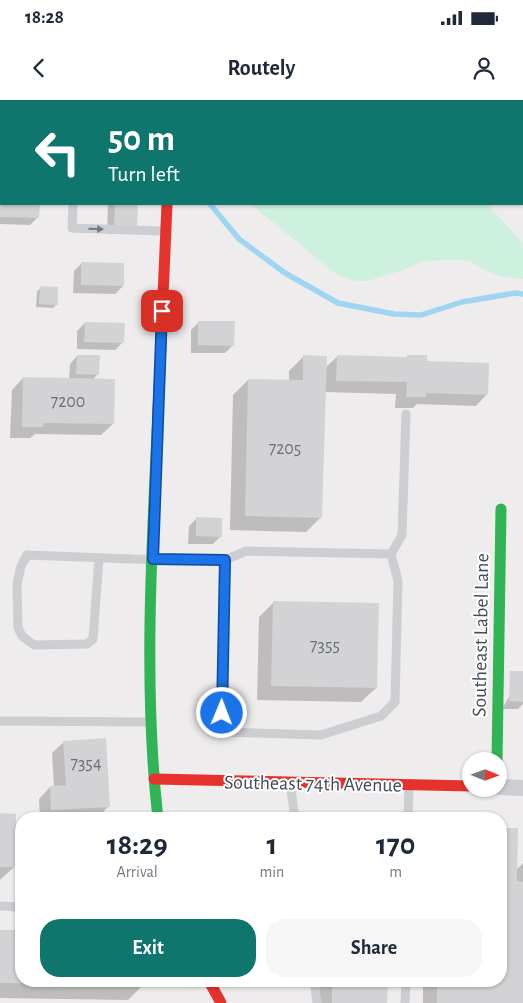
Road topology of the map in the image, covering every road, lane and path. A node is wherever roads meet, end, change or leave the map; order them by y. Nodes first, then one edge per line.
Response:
1 (73, 205) edge
2 (167, 209) edge
3 (166, 232) junction
4 (406, 414) dead end
5 (501, 509) dead end
6 (391, 554) junction
7 (99, 558) junction
8 (153, 559) junction
9 (225, 560) junction
10 (0, 721) edge
11 (152, 722) junction
12 (497, 752) edge
13 (154, 779) junction
14 (290, 782) junction
15 (409, 785) junction
16 (462, 786) edge
17 (508, 787) edge
18 (523, 788) edge
19 (157, 812) edge
20 (293, 812) edge
21 (408, 812) edge
22 (0, 906) edge
23 (15, 907) edge
24 (212, 987) edge
25 (315, 987) edge
26 (406, 987) edge
27 (221, 1003) edge
28 (316, 1003) edge
29 (405, 1003) edge

1 -> 3 lane
2 - 3 main road
3 - 8 main road
4 - 6 lane
5 - 12 main road, Southeast Label Lane
6 - 9 lane
6 - 9 lane
7 - 7 lane
7 - 8 lane
8 - 9 lane
8 - 11 main road
10 - 11 lane
11 - 13 main road
13 - 14 main road, Southeast 74th Avenue
13 - 19 main road
14 - 15 main road, Southeast 74th Avenue
14 - 20 lane
15 - 16 main road, Southeast 74th Avenue
15 - 21 lane
17 - 18 street
22 - 23 lane
24 - 27 main road
25 - 28 lane
26 - 29 lane

